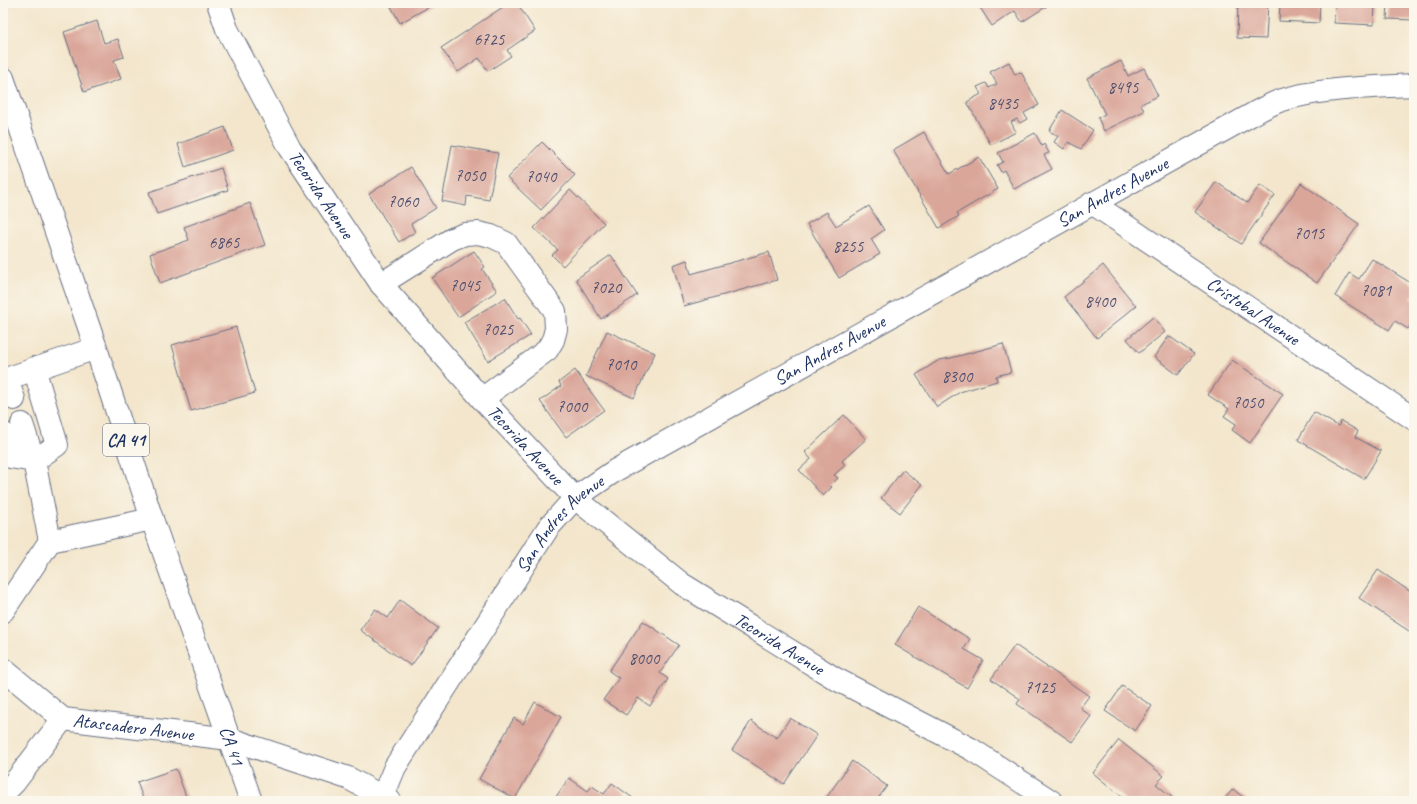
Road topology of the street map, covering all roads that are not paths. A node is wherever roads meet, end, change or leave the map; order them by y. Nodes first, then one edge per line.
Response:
1 (218, 3) edge
2 (3, 78) edge
3 (1414, 85) edge
4 (1092, 203) junction
5 (381, 284) junction
6 (96, 348) junction
7 (34, 368) junction
8 (5, 379) edge
9 (482, 398) junction
10 (14, 399) dead end
11 (1414, 419) edge
12 (12, 428) edge
13 (34, 461) junction
14 (575, 498) junction
15 (152, 519) junction
16 (50, 541) junction
17 (3, 611) edge
18 (3, 669) edge
19 (62, 719) junction
20 (230, 739) junction
21 (3, 794) edge
22 (387, 799) edge
23 (251, 801) edge
24 (1051, 801) edge

1 - 5 street, Tecorida Avenue
2 - 6 street, CA 41 / CA 41
3 - 4 street, San Andres Avenue
4 - 11 street, Cristobal Avenue
4 - 14 street, San Andres Avenue
5 - 9 street, Tecorida Avenue
5 - 9 street
6 - 7 street
6 - 15 street, CA 41 / CA 41
7 - 8 street
7 - 13 street
8 - 10 street
9 - 14 street, Tecorida Avenue
12 - 13 street
13 - 16 street
14 - 22 street, San Andres Avenue
14 - 24 street, Tecorida Avenue
15 - 16 street
15 - 20 street, CA 41 / CA 41
16 - 17 street
18 - 19 street, Atascadero Avenue
19 - 20 street, Atascadero Avenue
19 - 21 street
20 - 22 street, Atascadero Avenue
20 - 23 street, CA 41 / CA 41

